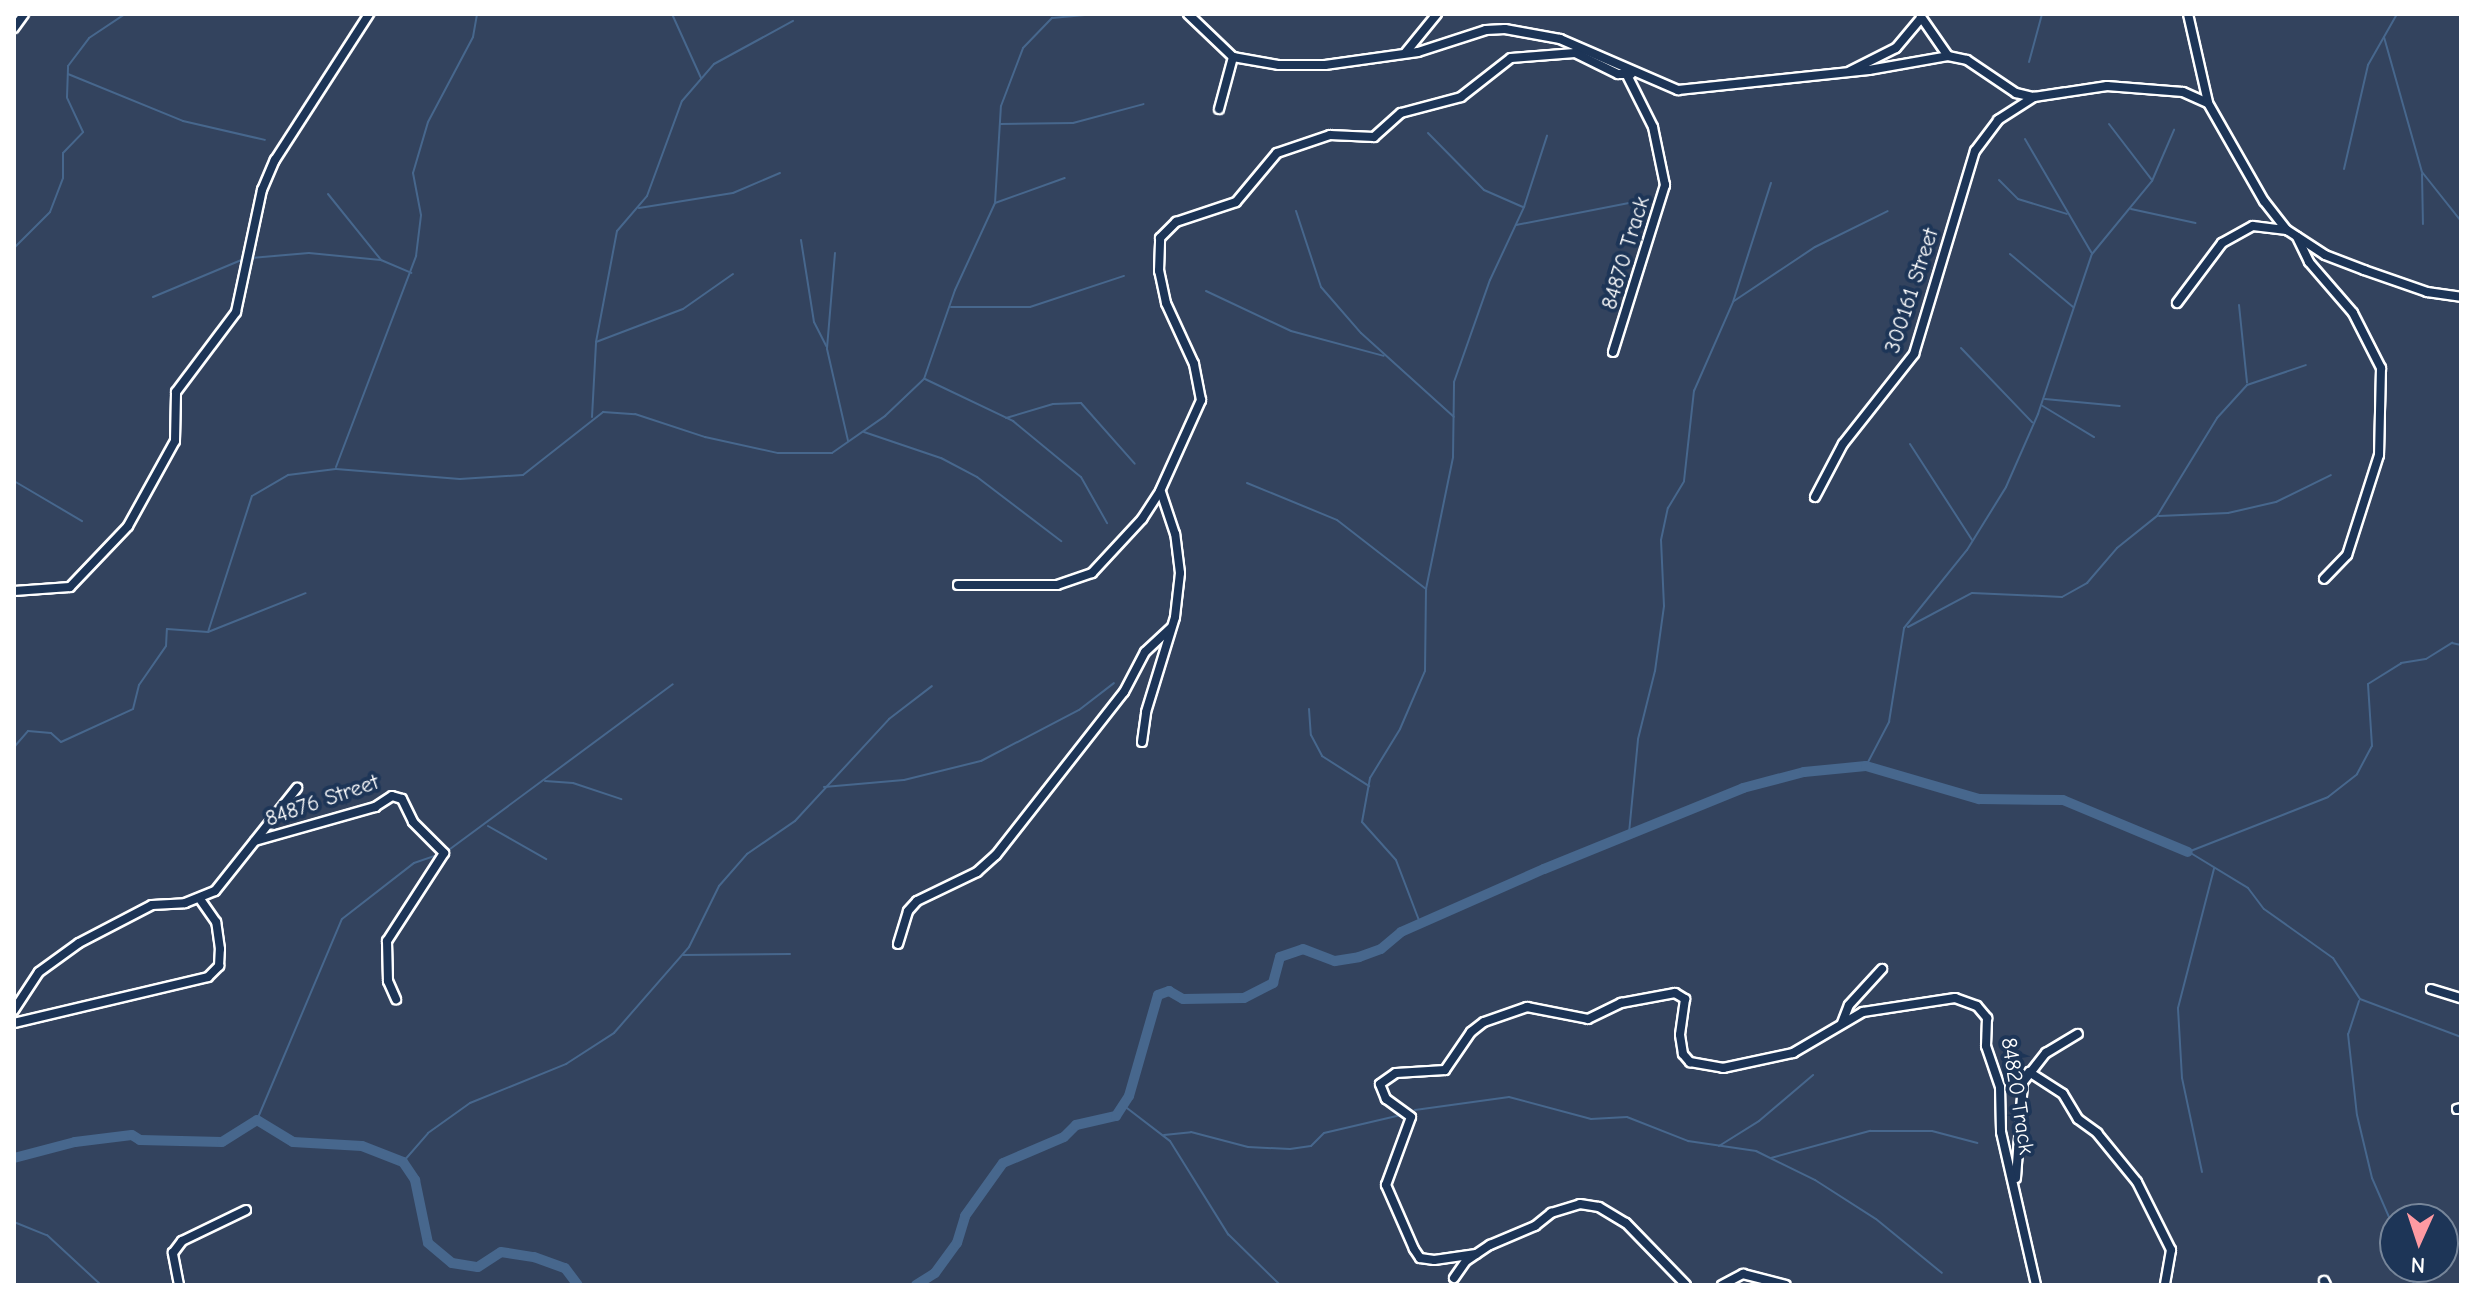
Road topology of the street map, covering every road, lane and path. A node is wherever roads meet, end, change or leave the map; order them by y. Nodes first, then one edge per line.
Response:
1 (24, 14) edge
2 (355, 14) edge
3 (369, 14) edge
4 (1188, 14) edge
5 (1437, 14) edge
6 (2188, 14) edge
7 (1921, 16) edge
8 (363, 24) junction
9 (14, 28) edge
10 (1405, 53) junction
11 (1948, 56) junction
12 (1233, 57) junction
13 (1847, 72) junction
14 (1630, 74) junction
15 (2034, 97) junction
16 (2208, 103) junction
17 (1219, 109) dead end
18 (2287, 230) junction
19 (2297, 236) junction
20 (2461, 297) edge
21 (2177, 303) dead end
22 (1613, 352) dead end
23 (1160, 491) junction
24 (1815, 497) dead end
25 (2324, 579) dead end
26 (958, 585) dead end
27 (14, 591) edge
28 (1171, 628) junction
29 (1142, 742) dead end
30 (297, 788) dead end
31 (255, 841) junction
32 (200, 899) junction
33 (898, 944) dead end
34 (1882, 969) dead end
35 (2431, 989) dead end
36 (2461, 998) edge
37 (396, 999) dead end
38 (14, 1010) edge
39 (14, 1023) edge
40 (1842, 1023) junction
41 (2078, 1034) dead end
42 (2029, 1072) junction
43 (2015, 1183) junction
44 (246, 1210) dead end
45 (1476, 1254) junction
46 (1454, 1278) dead end
47 (179, 1285) edge
48 (1686, 1285) edge
49 (1722, 1285) edge
50 (1786, 1285) edge
51 (2036, 1285) edge
52 (2165, 1285) edge

1 - 9 street
2 - 8 street
3 - 8 street
4 - 12 street
5 - 10 street
6 - 16 street
7 - 11 street
7 - 13 street
8 - 27 street
10 - 12 street
10 - 14 street
11 - 13 street
11 - 15 street
12 - 17 street
13 - 14 street
14 - 22 street, 84870 Track
14 - 23 street
15 - 16 street
15 - 24 street, 300161 Street
16 - 18 street
18 - 19 street
18 - 21 street
19 - 20 street
19 - 25 street
23 - 26 street
23 - 28 street
28 - 29 street
28 - 33 street
30 - 31 street
31 - 32 street
31 - 37 street, 84876 Street
32 - 38 street
32 - 39 street
34 - 40 street
35 - 36 street
40 - 43 street, 84820 Track
40 - 45 street, 84820 Track
41 - 42 street
42 - 43 street
42 - 52 street
43 - 51 street, 84820 Track
44 - 47 street
45 - 46 street
45 - 48 street
49 - 50 street

